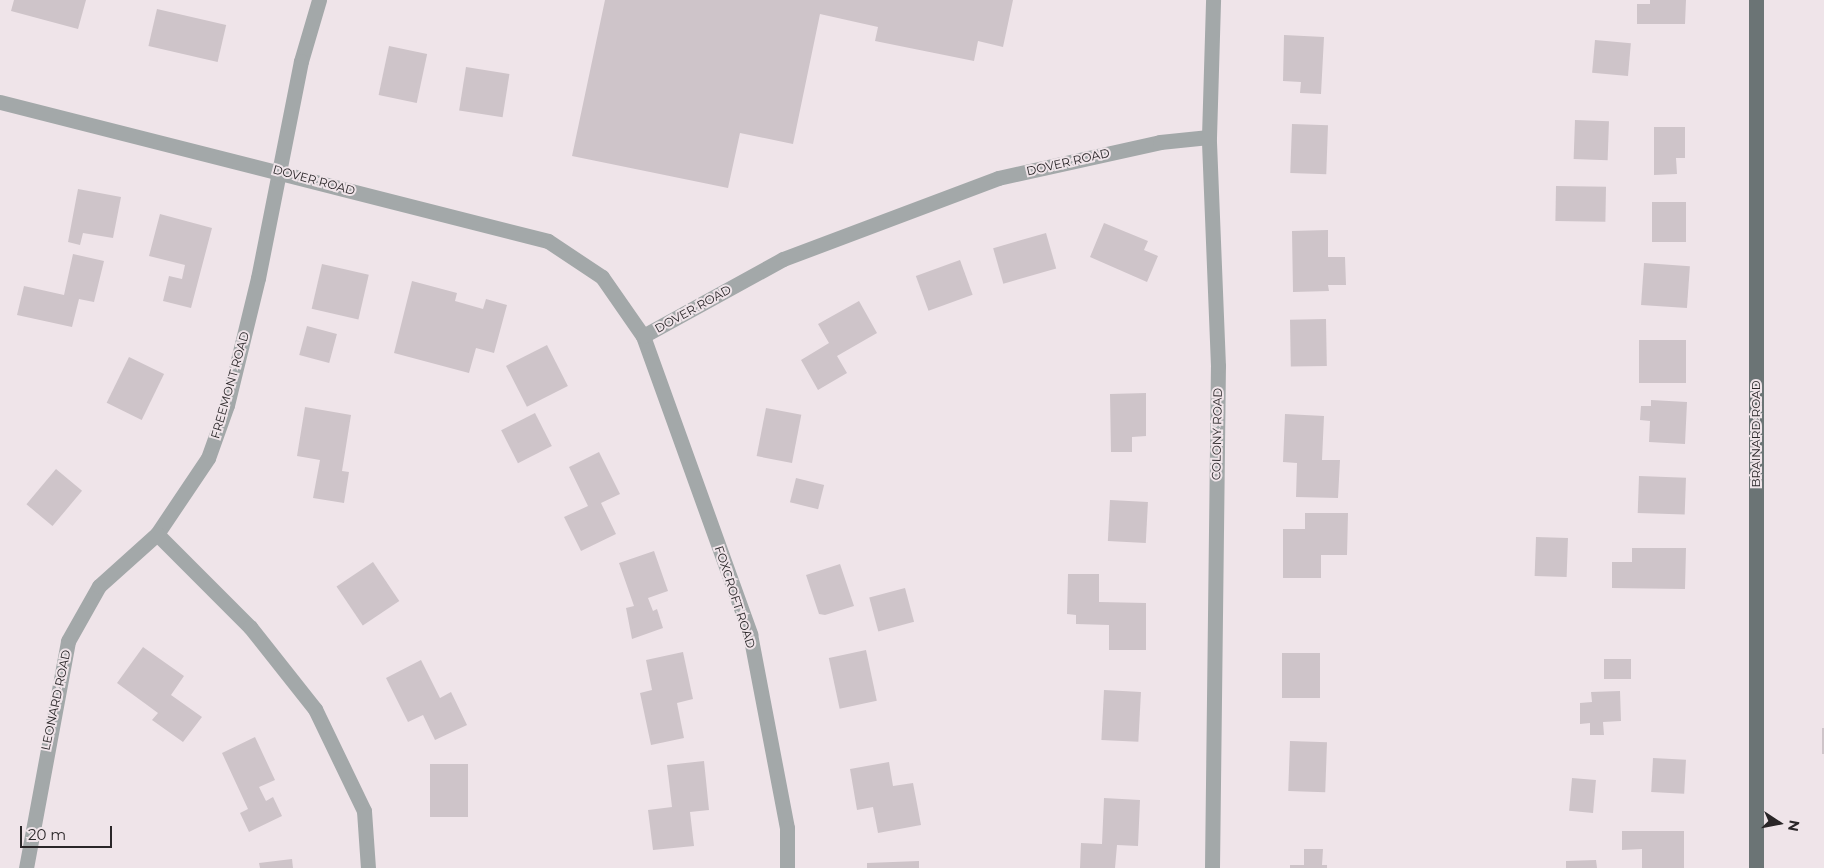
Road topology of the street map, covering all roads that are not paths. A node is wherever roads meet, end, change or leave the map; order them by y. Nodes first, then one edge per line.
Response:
1 (319, 0) edge
2 (1213, 0) edge
3 (1756, 0) edge
4 (0, 102) edge
5 (1209, 137) junction
6 (277, 170) junction
7 (644, 336) junction
8 (157, 534) junction
9 (26, 868) edge
10 (368, 868) edge
11 (787, 868) edge
12 (1212, 868) edge
13 (1756, 868) edge

1 - 6 street, FREEMONT ROAD
2 - 5 street, COLONY ROAD
3 - 13 main road, BRAINARD ROAD
4 - 6 street, DOVER ROAD
5 - 7 street, DOVER ROAD
5 - 12 street, COLONY ROAD
6 - 7 street, DOVER ROAD
6 - 8 street, FREEMONT ROAD
7 - 11 street, FOXCROFT ROAD
8 - 9 street, LEONARD ROAD
8 - 10 street

